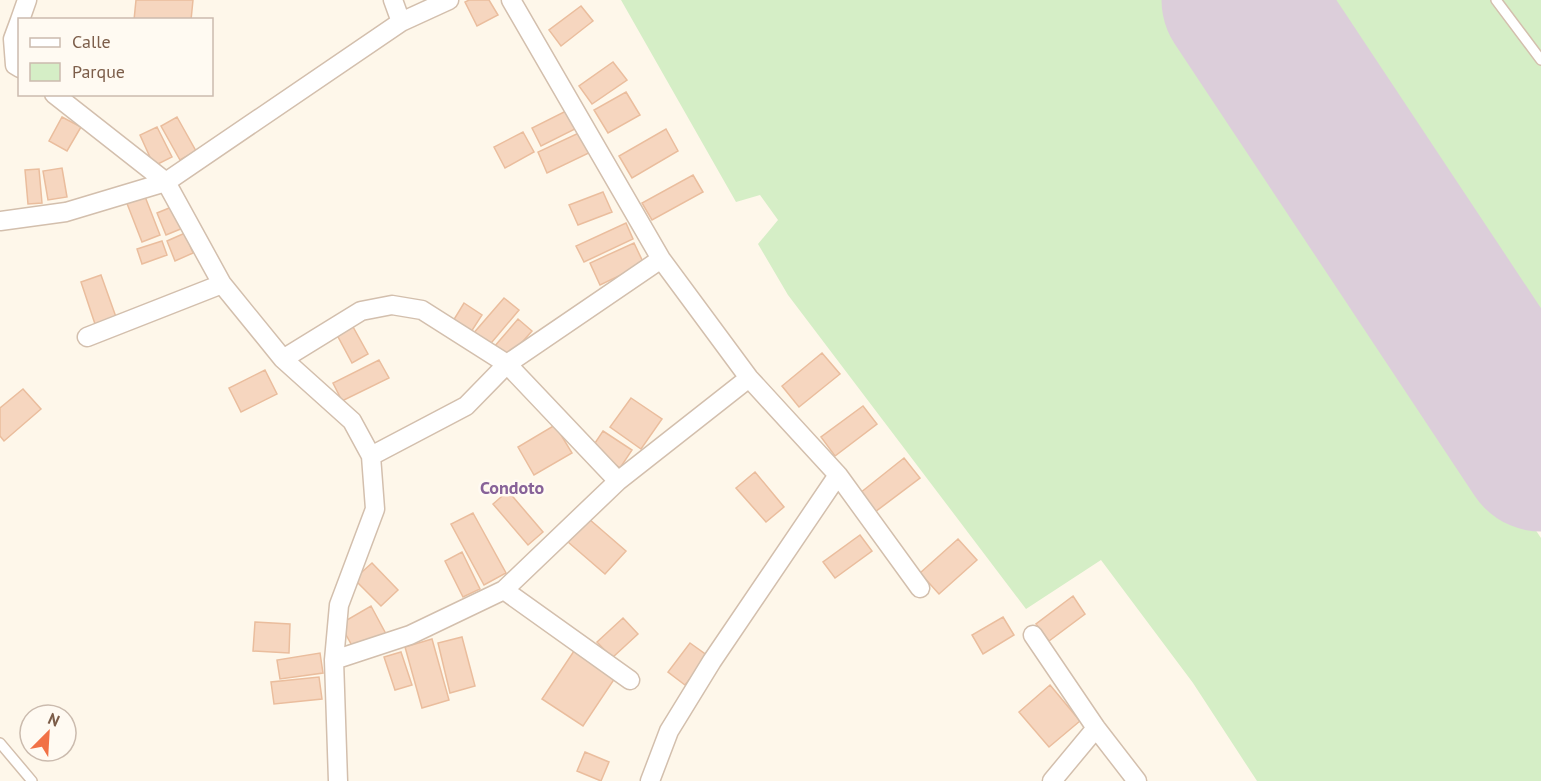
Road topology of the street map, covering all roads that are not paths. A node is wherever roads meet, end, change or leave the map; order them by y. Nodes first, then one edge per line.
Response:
1 (27, 0) edge
2 (393, 0) edge
3 (449, 0) edge
4 (511, 0) edge
5 (1496, 0) edge
6 (21, 18) edge
7 (401, 22) junction
8 (18, 25) edge
9 (1541, 60) edge
10 (18, 66) edge
11 (57, 96) edge
12 (166, 182) junction
13 (0, 220) edge
14 (661, 259) junction
15 (222, 284) junction
16 (87, 337) dead end
17 (283, 358) junction
18 (507, 364) junction
19 (749, 378) junction
20 (371, 456) junction
21 (838, 475) junction
22 (618, 481) junction
23 (920, 588) dead end
24 (504, 590) junction
25 (1033, 635) dead end
26 (334, 660) junction
27 (630, 680) dead end
28 (1096, 728) junction
29 (0, 743) edge
30 (32, 781) edge
31 (338, 781) edge
32 (650, 781) edge
33 (1052, 781) edge
34 (1137, 781) edge

1 - 6 street
2 - 7 street
3 - 7 street
4 - 14 street
5 - 9 lane
7 - 12 street
8 - 10 street
11 - 12 street
12 - 13 street
12 - 15 street
14 - 18 street
14 - 19 street
15 - 16 street
15 - 17 street
17 - 18 street
17 - 20 street
18 - 20 street
18 - 22 street
19 - 21 street
19 - 22 street
20 - 26 street
21 - 23 street
21 - 32 street
22 - 24 street
24 - 26 street
24 - 27 street
25 - 28 street
26 - 31 street
28 - 33 street
28 - 34 street
29 - 30 lane

